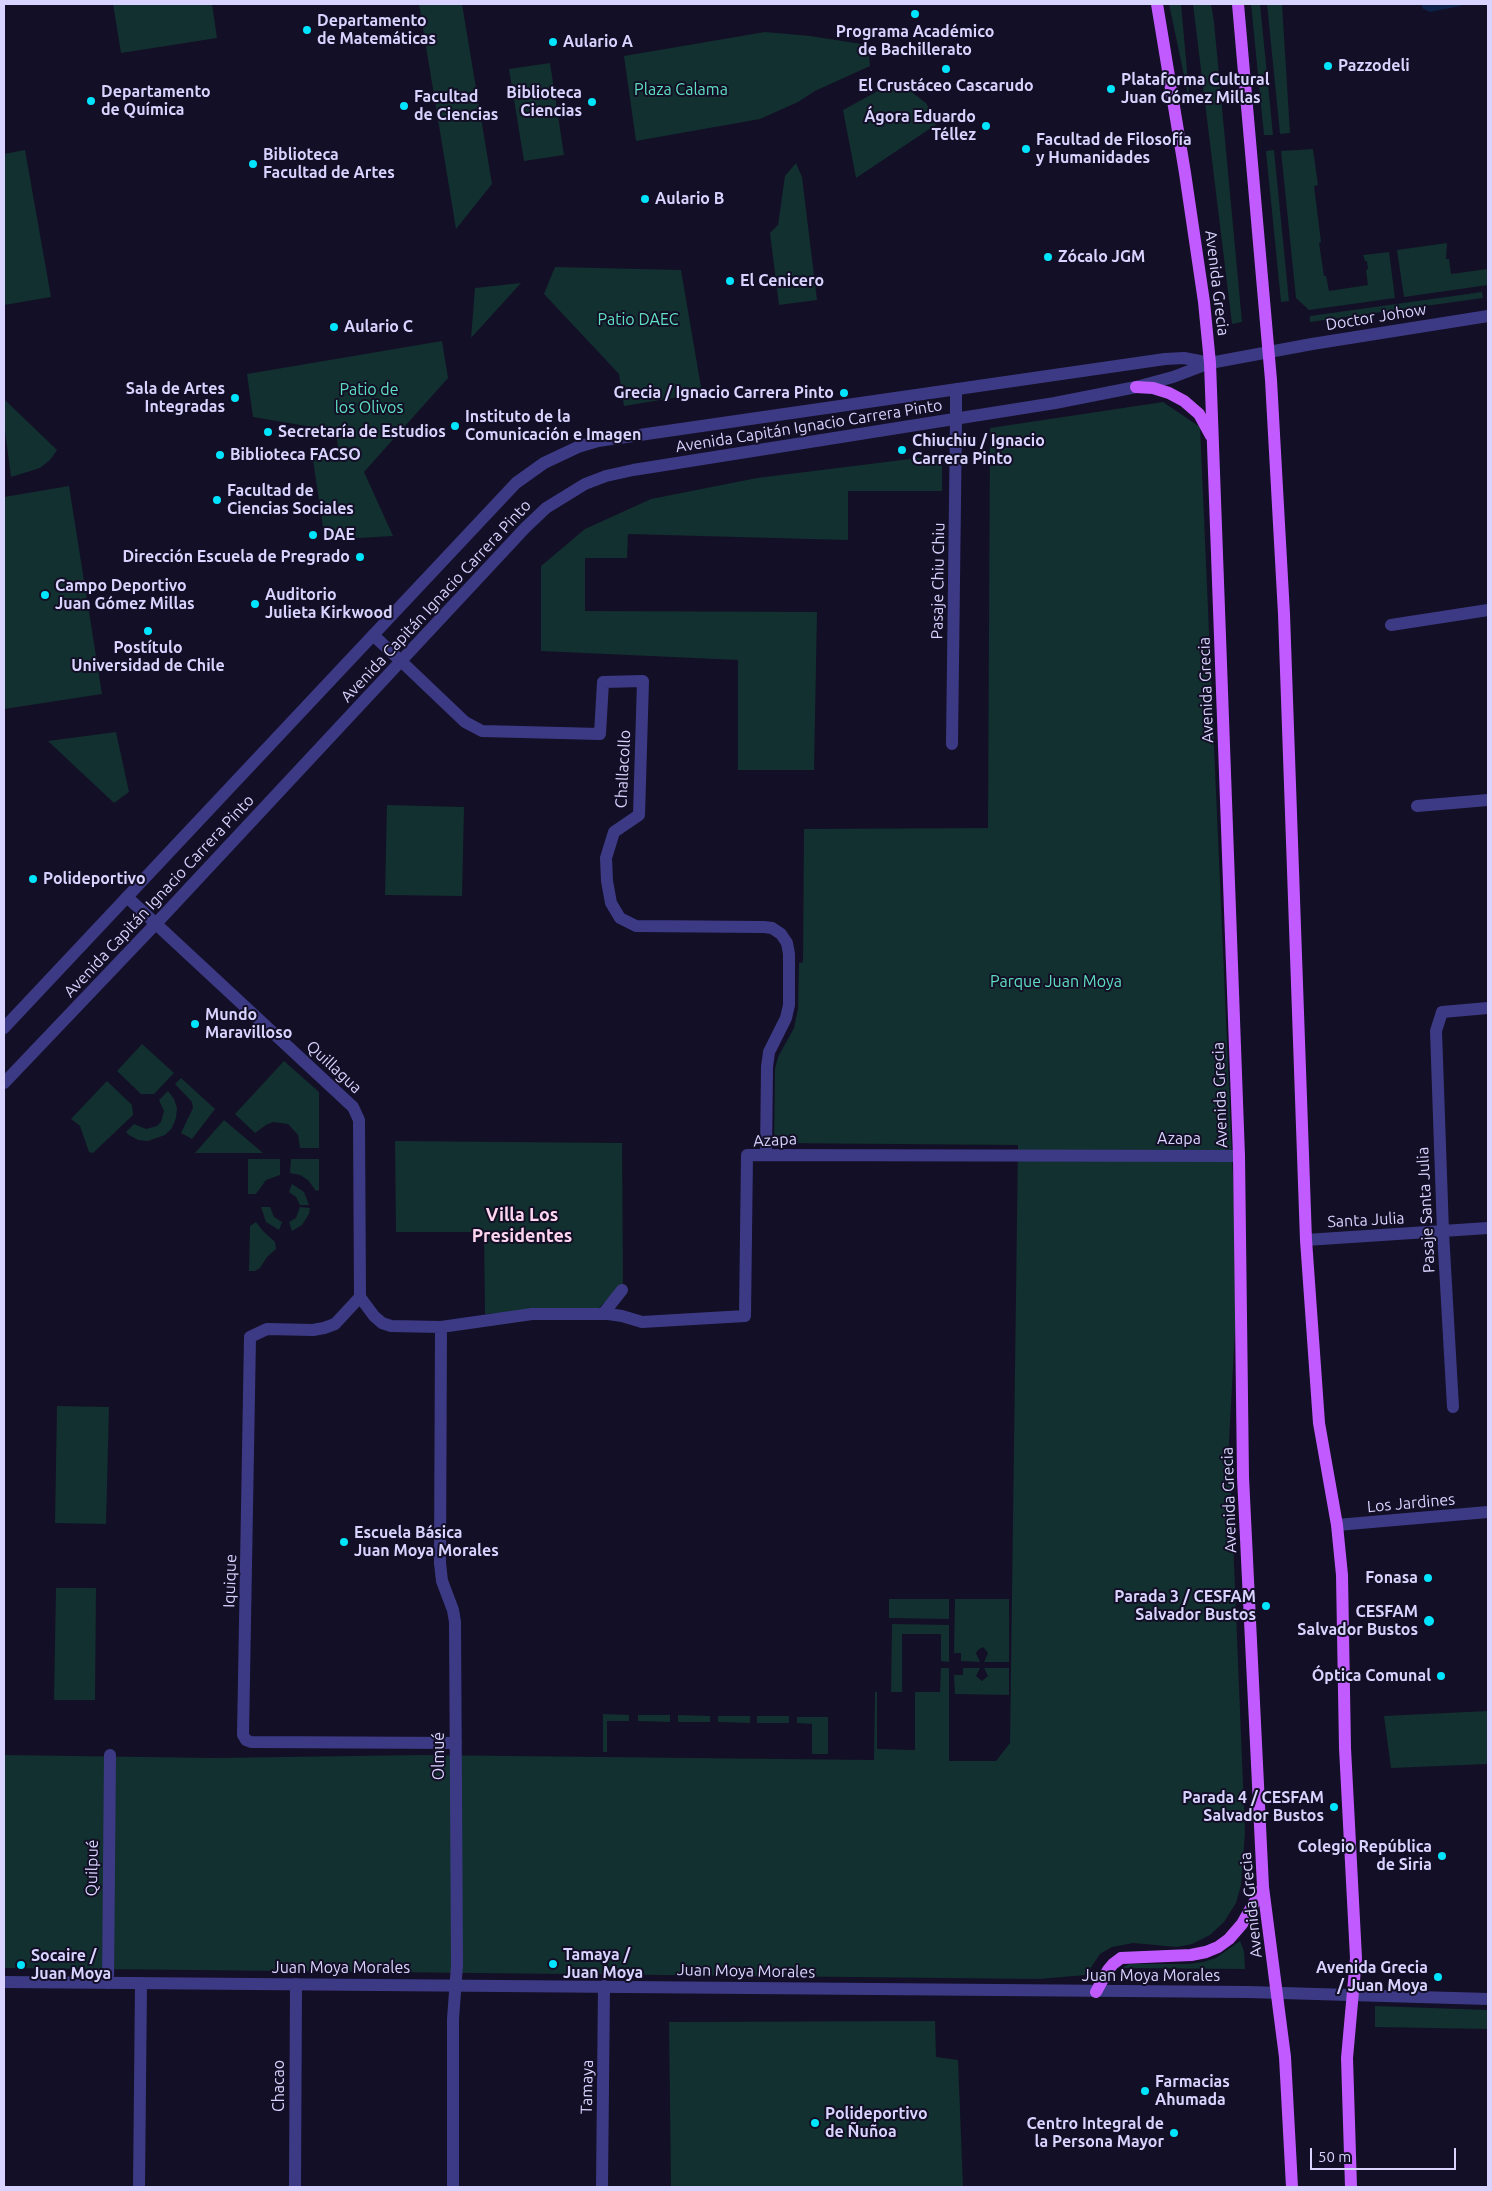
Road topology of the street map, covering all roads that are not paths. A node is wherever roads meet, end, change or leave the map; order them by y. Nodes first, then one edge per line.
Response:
1 (1157, 4) edge
2 (1238, 4) edge
3 (1488, 316) edge
4 (1270, 351) junction
5 (1210, 362) junction
6 (1136, 387) junction
7 (956, 389) junction
8 (956, 419) junction
9 (1213, 440) junction
10 (1488, 610) edge
11 (1391, 625) dead end
12 (373, 635) junction
13 (402, 662) junction
14 (952, 744) dead end
15 (1488, 800) edge
16 (1416, 806) dead end
17 (128, 897) junction
18 (156, 924) junction
19 (1488, 1008) edge
20 (4, 1028) edge
21 (4, 1083) edge
22 (766, 1155) junction
23 (1239, 1156) junction
24 (1488, 1228) edge
25 (1443, 1232) junction
26 (1306, 1240) junction
27 (622, 1290) dead end
28 (360, 1297) junction
29 (603, 1314) junction
30 (441, 1327) junction
31 (1453, 1407) dead end
32 (1488, 1512) edge
33 (1337, 1525) junction
34 (456, 1743) junction
35 (110, 1755) dead end
36 (1263, 1887) junction
37 (4, 1982) edge
38 (108, 1982) junction
39 (141, 1983) junction
40 (296, 1984) junction
41 (456, 1985) junction
42 (604, 1986) junction
43 (1096, 1992) junction
44 (1278, 1993) junction
45 (1353, 1996) junction
46 (1488, 1999) edge
47 (139, 2187) edge
48 (295, 2187) edge
49 (453, 2187) edge
50 (602, 2187) edge
51 (1292, 2187) edge
52 (1351, 2187) edge

1 - 5 main road, Avenida Grecia
2 - 4 main road
3 - 4 street, Doctor Johow
4 - 5 street, Avenida Capitán Ignacio Carrera Pinto
4 - 26 main road
5 - 6 street, Avenida Capitán Ignacio Carrera Pinto
5 - 7 street, Avenida Capitán Ignacio Carrera Pinto
5 - 9 main road, Avenida Grecia
6 - 8 street, Avenida Capitán Ignacio Carrera Pinto
6 - 9 main road
7 - 8 street, Pasaje Chiu Chiu
7 - 12 street, Avenida Capitán Ignacio Carrera Pinto
8 - 13 street, Avenida Capitán Ignacio Carrera Pinto
8 - 14 street, Pasaje Chiu Chiu
9 - 23 main road, Avenida Grecia
10 - 11 street
12 - 13 street
12 - 17 street, Avenida Capitán Ignacio Carrera Pinto
13 - 18 street, Avenida Capitán Ignacio Carrera Pinto
13 - 22 street, Challacollo
15 - 16 street
17 - 18 street, Quillagua
17 - 20 street, Avenida Capitán Ignacio Carrera Pinto
18 - 21 street, Avenida Capitán Ignacio Carrera Pinto
18 - 28 street, Quillagua
19 - 25 street, Pasaje Santa Julia
22 - 23 street, Azapa
22 - 29 street, Azapa
23 - 36 main road, Avenida Grecia
24 - 25 street, Santa Julia
25 - 26 street, Santa Julia
25 - 31 street, Pasaje Santa Julia
26 - 33 main road
27 - 29 street
28 - 30 street
28 - 34 street, Iquique
29 - 30 street, Azapa
30 - 34 street, Olmué
32 - 33 street, Los Jardines
33 - 45 main road
34 - 41 street, Olmué
35 - 38 street, Quilpué
36 - 43 main road
36 - 44 main road, Avenida Grecia
37 - 38 street, Juan Moya Morales
38 - 39 street, Juan Moya Morales
39 - 40 street, Juan Moya Morales
39 - 47 street
40 - 41 street, Juan Moya Morales
40 - 48 street, Chacao
41 - 42 street, Juan Moya Morales
41 - 49 street, Olmué
42 - 43 street, Juan Moya Morales
42 - 50 street, Tamaya
43 - 44 street, Juan Moya Morales
44 - 45 street, Juan Moya Morales
44 - 51 main road, Avenida Grecia
45 - 46 street, Juan Moya Morales
45 - 52 main road

